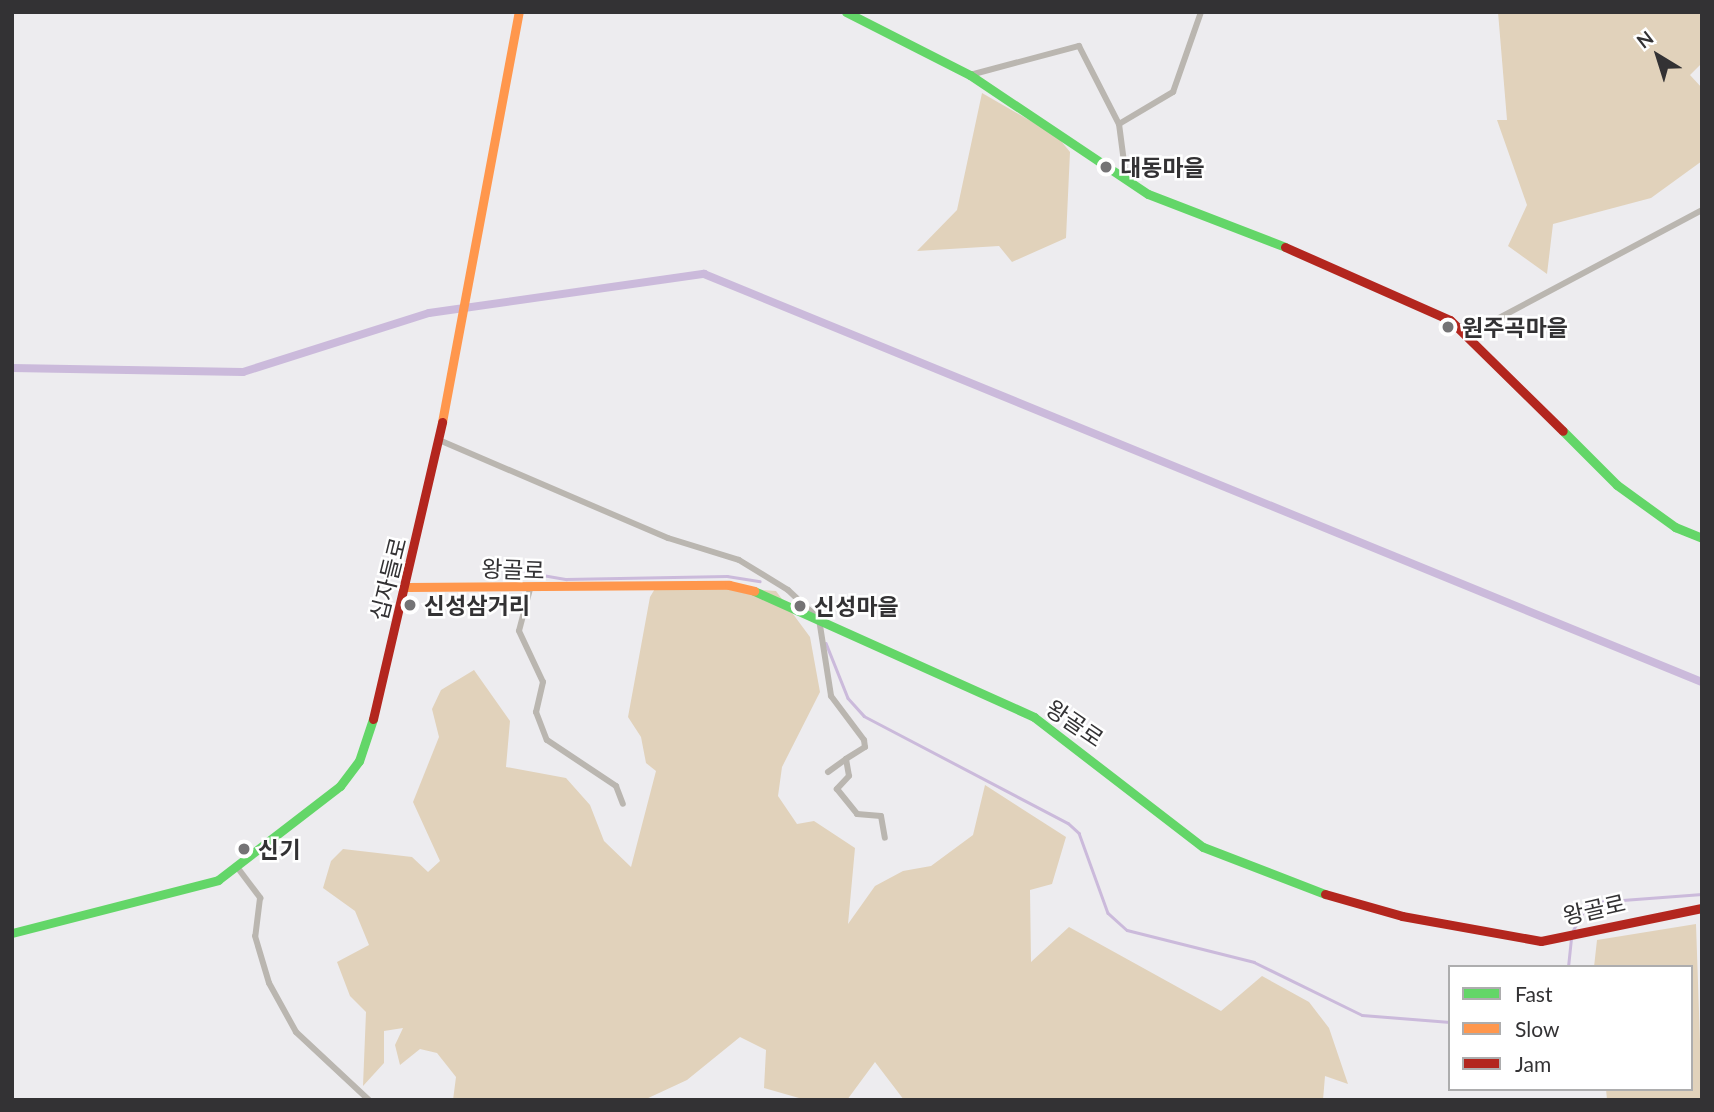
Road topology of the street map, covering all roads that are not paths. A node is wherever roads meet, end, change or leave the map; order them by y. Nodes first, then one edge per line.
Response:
1 (519, 12) edge
2 (846, 12) edge
3 (1201, 12) edge
4 (970, 75) junction
5 (1119, 124) junction
6 (1126, 177) junction
7 (1702, 210) edge
8 (1467, 335) junction
9 (439, 440) junction
10 (1702, 538) edge
11 (408, 587) junction
12 (530, 589) junction
13 (818, 619) junction
14 (846, 759) junction
15 (828, 772) dead end
16 (623, 804) dead end
17 (885, 838) dead end
18 (237, 867) junction
19 (1702, 908) edge
20 (12, 933) edge
21 (369, 1100) edge

1 - 9 street, 십자들로
2 - 4 street
3 - 5 street
4 - 5 street
4 - 6 street
5 - 6 street
6 - 8 street
7 - 8 street
8 - 10 street
9 - 11 street, 십자들로
9 - 13 street
11 - 12 street, 왕골로
11 - 18 street, 십자들로
12 - 13 street, 왕골로
12 - 16 street
13 - 14 street
13 - 19 street, 왕골로
14 - 15 street
14 - 17 street
18 - 20 street, 십자들로
18 - 21 street

